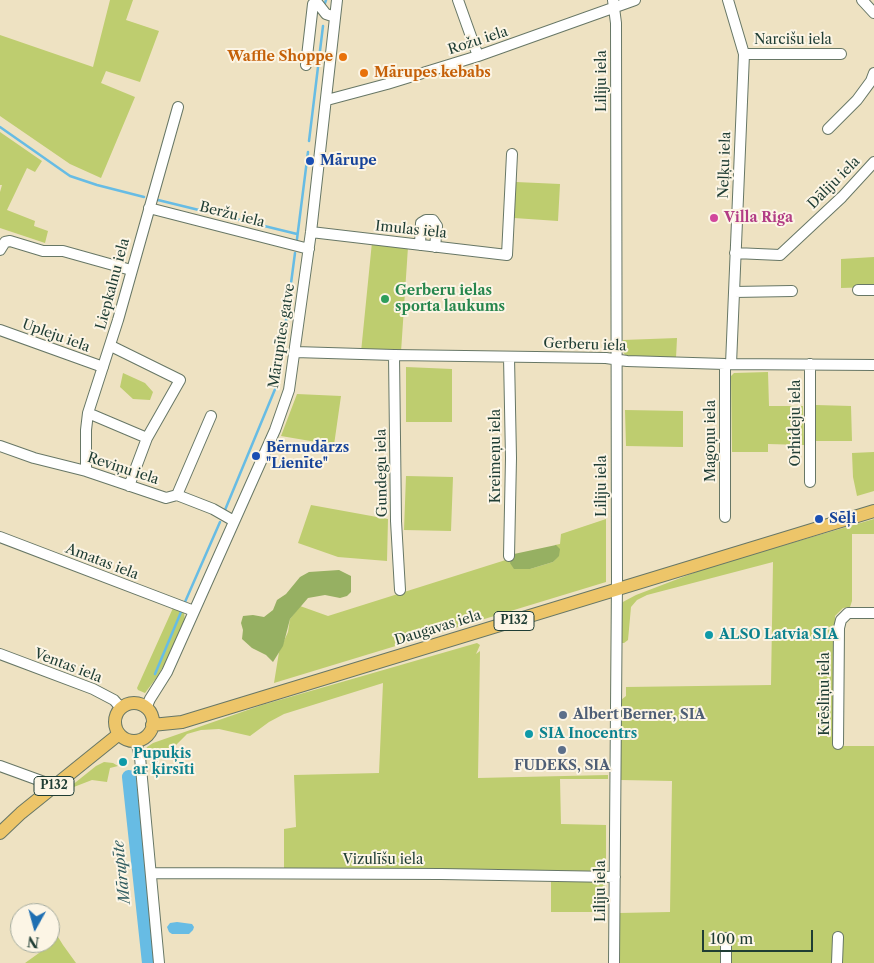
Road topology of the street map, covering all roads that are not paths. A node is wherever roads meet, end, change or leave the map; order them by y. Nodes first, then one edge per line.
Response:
1 (337, 0) edge
2 (458, 0) edge
3 (635, 0) edge
4 (728, 0) edge
5 (862, 0) edge
6 (315, 1) edge
7 (614, 4) edge
8 (874, 12) edge
9 (330, 15) junction
10 (311, 23) junction
11 (744, 54) junction
12 (841, 54) dead end
13 (478, 56) junction
14 (306, 65) dead end
15 (874, 73) edge
16 (326, 100) junction
17 (178, 107) dead end
18 (828, 128) dead end
19 (512, 154) dead end
20 (874, 162) edge
21 (149, 208) junction
22 (311, 232) junction
23 (420, 245) junction
24 (435, 247) junction
25 (309, 248) junction
26 (0, 250) edge
27 (735, 253) junction
28 (131, 270) junction
29 (858, 290) dead end
30 (874, 290) edge
31 (792, 291) dead end
32 (734, 292) junction
33 (0, 330) edge
34 (111, 346) junction
35 (295, 352) junction
36 (394, 356) junction
37 (510, 357) junction
38 (616, 360) junction
39 (728, 364) junction
40 (810, 364) junction
41 (874, 365) edge
42 (104, 367) junction
43 (88, 413) junction
44 (211, 416) dead end
45 (147, 438) junction
46 (0, 446) edge
47 (86, 471) junction
48 (810, 482) dead end
49 (129, 486) junction
50 (177, 495) junction
51 (874, 511) edge
52 (725, 517) dead end
53 (234, 521) junction
54 (0, 537) edge
55 (509, 556) dead end
56 (400, 590) dead end
57 (617, 590) junction
58 (194, 611) junction
59 (874, 613) edge
60 (0, 654) edge
61 (121, 708) junction
62 (146, 708) junction
63 (152, 725) junction
64 (120, 734) junction
65 (136, 741) junction
66 (838, 744) dead end
67 (0, 766) edge
68 (55, 786) junction
69 (0, 832) edge
70 (151, 873) junction
71 (614, 877) junction
72 (838, 937) dead end
73 (726, 938) dead end
74 (159, 963) edge
75 (614, 963) edge
76 (726, 963) edge
77 (837, 963) edge

1 - 9 street, Mārupītes gatve
2 - 13 street
3 - 7 street, Rožu iela
4 - 11 street, Neļķu iela
5 - 8 street
6 - 9 street
6 - 10 street
7 - 13 street, Rožu iela
7 - 38 street, Liliju iela
9 - 10 street
9 - 16 street, Mārupītes gatve
10 - 14 street
11 - 12 street, Narcišu iela
11 - 27 street, Neļķu iela
13 - 16 street, Rožu iela
15 - 18 street
16 - 22 street, Mārupītes gatve
17 - 21 street, Liepkalnu iela
19 - 24 street, Imulas iela
20 - 27 street, Dāliju iela
21 - 25 street, Beržu iela
21 - 28 street, Liepkalnu iela
22 - 23 street, Imulas iela
22 - 25 street, Mārupītes gatve
23 - 24 street, Imulas iela
23 - 24 street
25 - 35 street, Mārupītes gatve
26 - 28 street
27 - 32 street, Neļķu iela
28 - 34 street, Liepkalnu iela
29 - 30 street
31 - 32 street
32 - 39 street, Neļķu iela
33 - 42 street, Upleju iela
34 - 42 street, Liepkalnu iela
34 - 45 street
35 - 36 street, Gerberu iela
35 - 53 street, Mārupītes gatve
36 - 37 street, Gerberu iela
36 - 56 street, Gundegu iela
37 - 38 street, Gerberu iela
37 - 55 street, Kreimeņu iela
38 - 39 street, Gerberu iela
38 - 57 street, Liliju iela
39 - 40 street, Gerberu iela
39 - 52 street, Magoņu iela
40 - 41 street, Gerberu iela
40 - 48 street, Orhideju iela
42 - 43 street, Liepkalnu iela
43 - 45 street
43 - 47 street, Liepkalnu iela
44 - 50 street
45 - 49 street
46 - 47 street, Reviņu iela
47 - 49 street, Reviņu iela
49 - 50 street, Reviņu iela
50 - 53 street, Reviņu iela
51 - 57 main road, Daugavas iela / P132
53 - 58 street, Mārupītes gatve
54 - 58 street, Amatas iela
57 - 63 main road, Daugavas iela / P132
57 - 71 street, Liliju iela
58 - 62 street, Mārupītes gatve
59 - 66 street, Krēsliņu iela
60 - 61 street, Ventas iela
61 - 62 main road
61 - 64 main road
62 - 63 main road
63 - 65 main road
64 - 65 main road
64 - 68 main road, P132
65 - 70 street
67 - 68 street
68 - 69 main road, P132
70 - 71 street, Vizulīšu iela
70 - 74 street
71 - 75 street, Liliju iela
72 - 77 street
73 - 76 street

